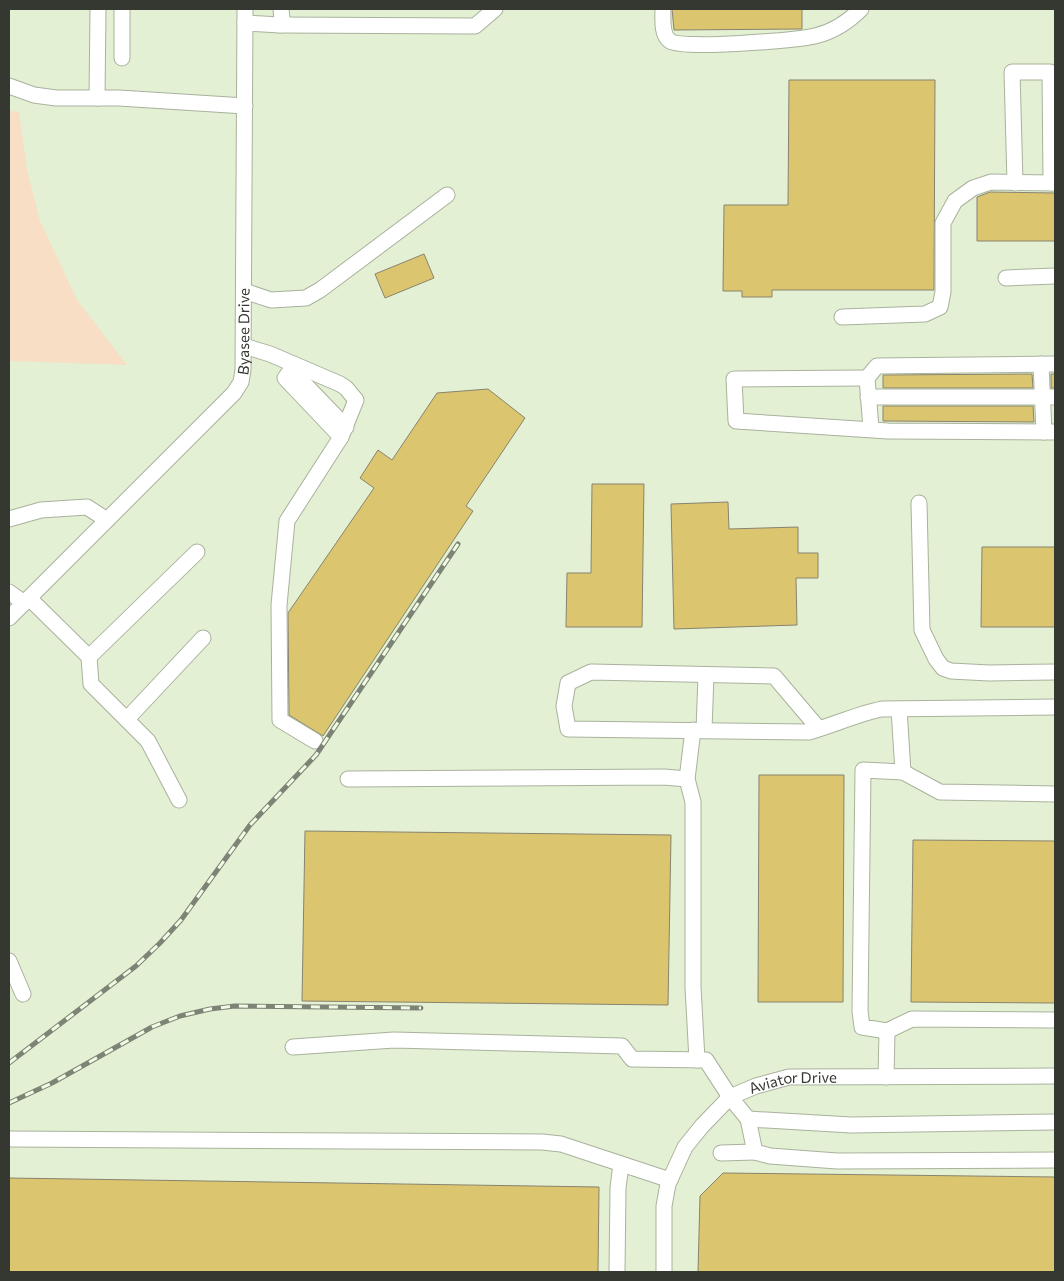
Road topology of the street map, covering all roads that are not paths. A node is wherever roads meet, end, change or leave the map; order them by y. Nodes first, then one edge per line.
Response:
1 (98, 9) edge
2 (122, 9) edge
3 (281, 9) edge
4 (495, 9) edge
5 (663, 9) edge
6 (861, 9) edge
7 (245, 16) edge
8 (280, 25) junction
9 (122, 58) dead end
10 (9, 86) edge
11 (97, 98) junction
12 (245, 106) junction
13 (1015, 183) junction
14 (1053, 183) edge
15 (446, 195) dead end
16 (1055, 276) edge
17 (1006, 278) dead end
18 (244, 291) junction
19 (842, 318) dead end
20 (244, 346) junction
21 (270, 354) junction
22 (1048, 364) edge
23 (285, 378) junction
24 (867, 378) junction
25 (868, 397) junction
26 (1049, 397) edge
27 (871, 429) junction
28 (343, 432) junction
29 (1050, 432) edge
30 (918, 503) dead end
31 (9, 519) edge
32 (107, 520) junction
33 (197, 552) dead end
34 (9, 592) edge
35 (26, 600) junction
36 (9, 618) edge
37 (203, 638) dead end
38 (89, 657) junction
39 (1055, 672) edge
40 (706, 674) junction
41 (899, 708) junction
42 (1055, 708) edge
43 (128, 719) junction
44 (819, 729) junction
45 (699, 730) junction
46 (316, 741) dead end
47 (904, 772) junction
48 (348, 779) dead end
49 (687, 779) junction
50 (1055, 794) edge
51 (180, 800) dead end
52 (9, 961) edge
53 (23, 994) dead end
54 (1055, 1020) edge
55 (887, 1031) junction
56 (293, 1047) dead end
57 (697, 1060) junction
58 (1055, 1076) edge
59 (886, 1077) junction
60 (730, 1097) junction
61 (748, 1119) junction
62 (1055, 1122) edge
63 (9, 1139) edge
64 (755, 1152) junction
65 (721, 1153) dead end
66 (1055, 1160) edge
67 (621, 1164) junction
68 (670, 1180) junction
69 (617, 1272) edge
70 (664, 1272) edge

1 - 11 street
2 - 9 street
3 - 8 street
4 - 8 street
5 - 6 street
7 - 8 street
7 - 12 street, Byasee Drive
10 - 11 street
11 - 12 street
12 - 18 street, Byasee Drive
13 - 14 street
13 - 14 street
13 - 19 street
15 - 18 street
16 - 17 street
18 - 20 street, Byasee Drive
20 - 21 street
20 - 32 street, Byasee Drive
21 - 23 street
21 - 28 street
22 - 24 street
22 - 26 street
23 - 28 street
23 - 28 street
24 - 25 street
24 - 27 street
25 - 26 street
25 - 27 street
26 - 29 street
27 - 29 street
28 - 46 street
30 - 39 street
31 - 32 street
32 - 35 street, Byasee Drive
33 - 38 street
34 - 35 street
35 - 36 street, Byasee Drive
35 - 38 street
37 - 43 street
38 - 43 street
40 - 44 street
40 - 45 street
40 - 45 street
41 - 42 street
41 - 44 street
41 - 47 street
43 - 51 street
44 - 45 street
45 - 49 street
47 - 50 street
47 - 55 street
48 - 49 street
49 - 57 street
52 - 53 street
54 - 55 street
55 - 59 street
56 - 57 street
57 - 60 street
58 - 59 street, Aviator Drive
59 - 60 street, Aviator Drive
60 - 61 street
60 - 68 street, Aviator Drive
61 - 62 street
61 - 64 street
63 - 67 street
64 - 65 street
64 - 66 street
67 - 68 street
67 - 69 street
68 - 70 street, Aviator Drive

